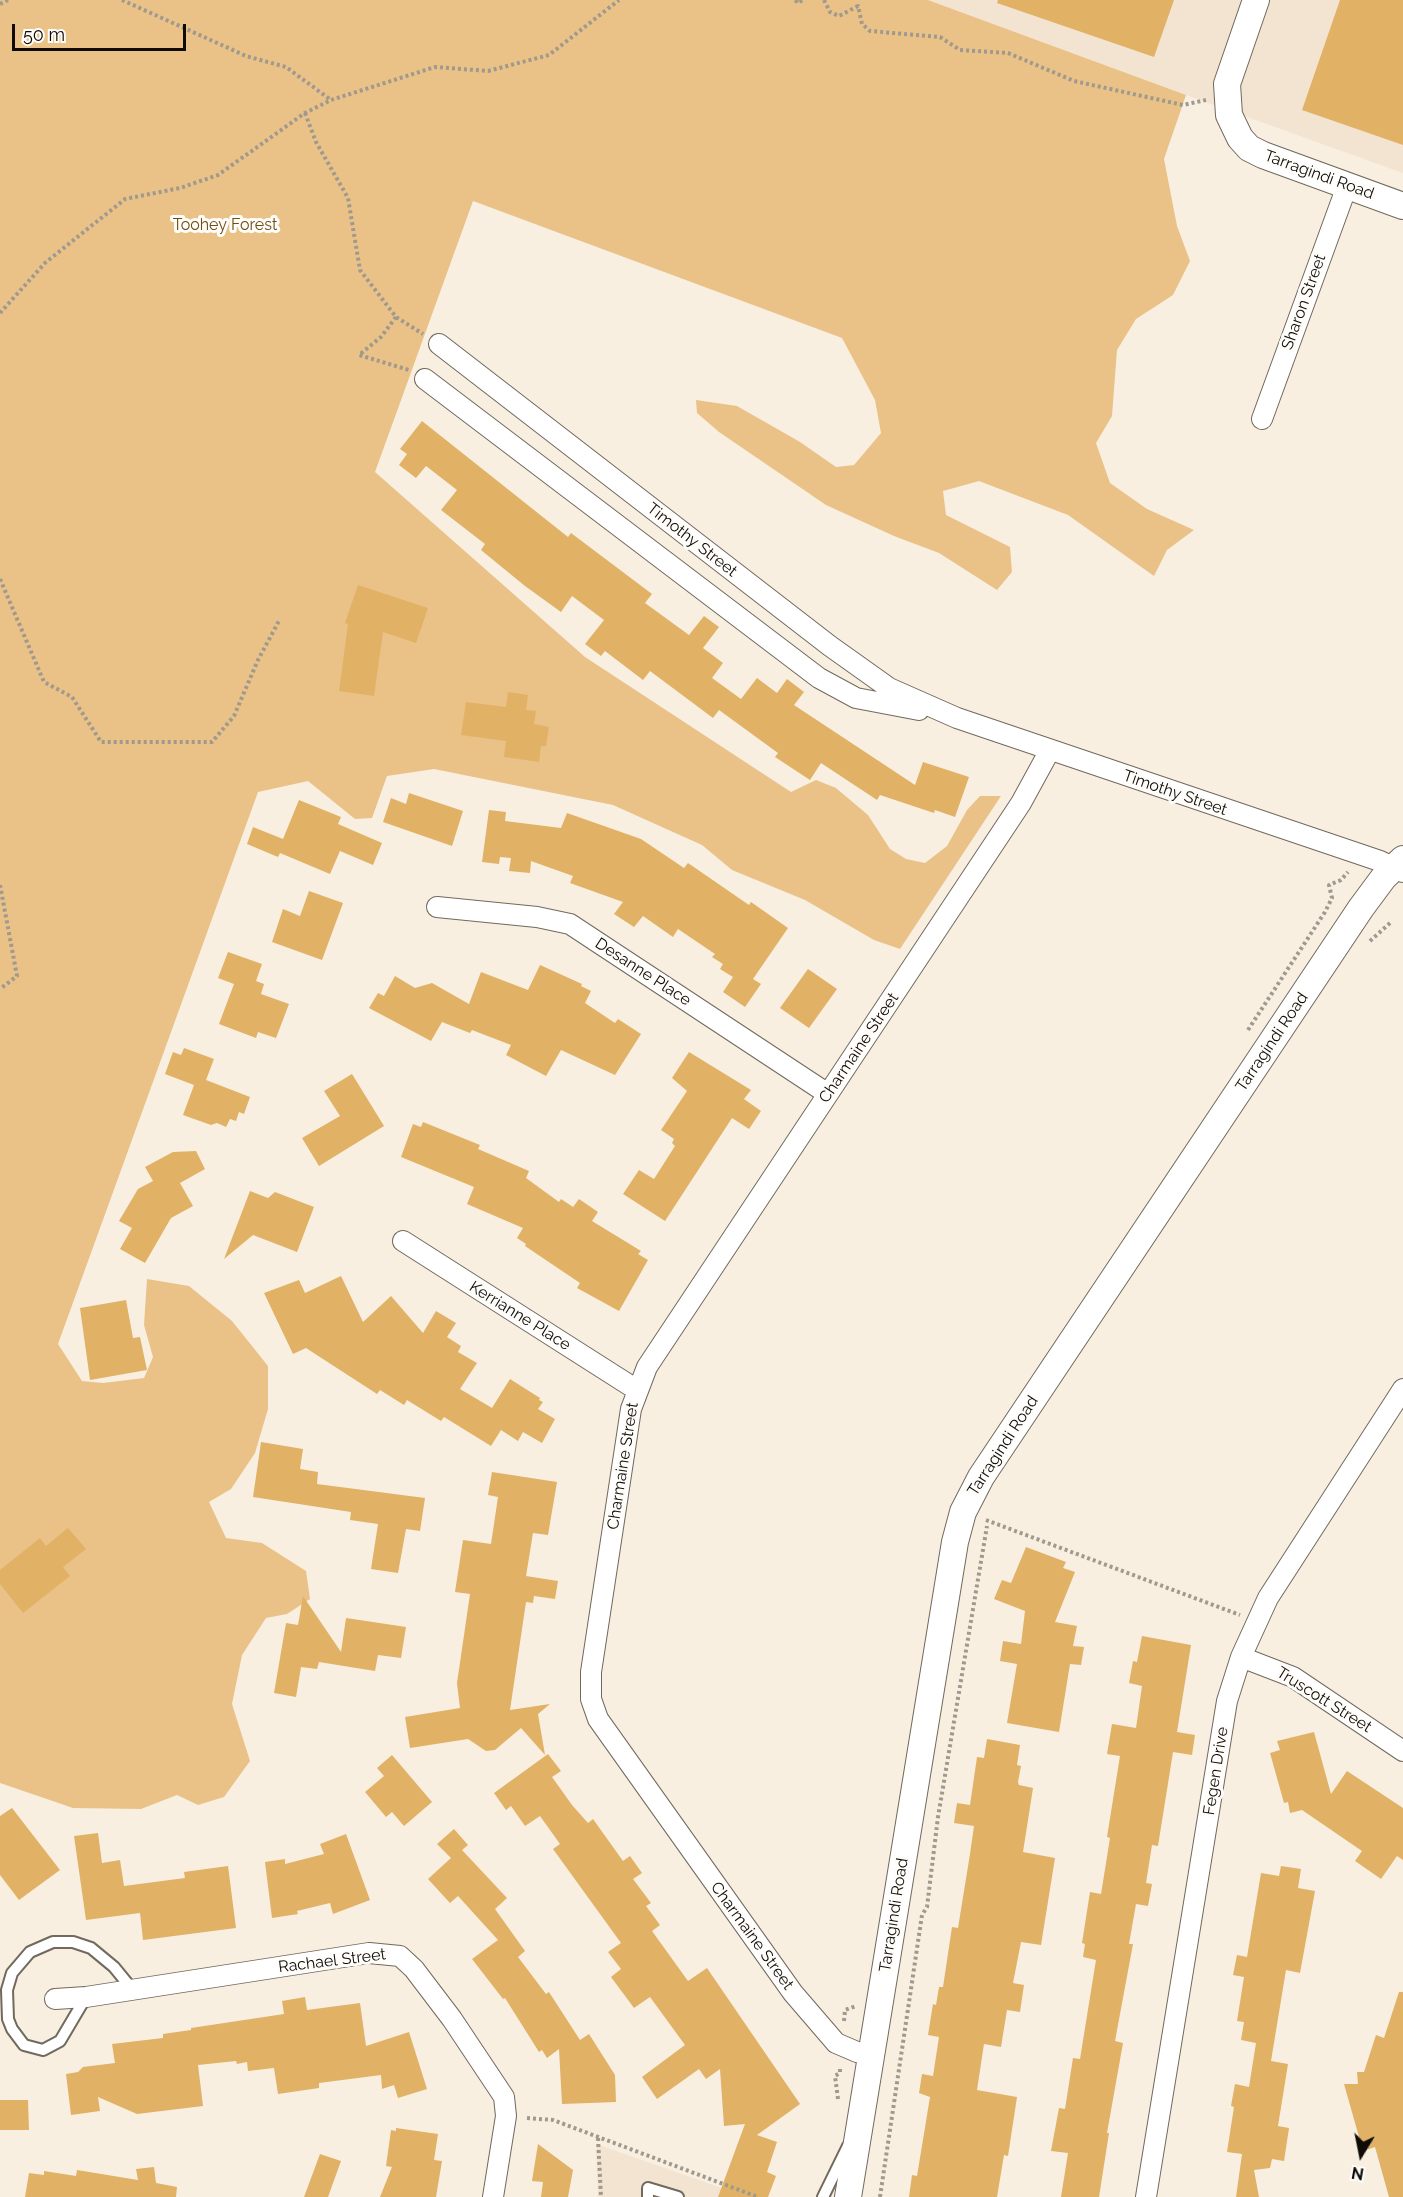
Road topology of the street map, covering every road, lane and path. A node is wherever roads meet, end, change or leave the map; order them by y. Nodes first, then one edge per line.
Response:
1 (8, 0) edge
2 (122, 0) edge
3 (619, 0) edge
4 (796, 0) edge
5 (803, 0) edge
6 (824, 0) edge
7 (1256, 0) edge
8 (0, 4) edge
9 (1227, 94) junction
10 (331, 100) junction
11 (305, 113) junction
12 (1347, 186) junction
13 (1403, 206) edge
14 (0, 313) edge
15 (396, 317) junction
16 (439, 344) joint
17 (425, 379) joint
18 (1262, 419) dead end
19 (0, 579) edge
20 (280, 619) dead end
21 (957, 718) junction
22 (1050, 750) junction
23 (1400, 866) edge
24 (0, 885) edge
25 (437, 907) dead end
26 (1390, 923) dead end
27 (1365, 946) dead end
28 (0, 989) edge
29 (828, 1094) junction
30 (403, 1241) dead end
31 (1403, 1389) edge
32 (637, 1390) junction
33 (990, 1509) dead end
34 (997, 1523) dead end
35 (1236, 1613) dead end
36 (1241, 1657) junction
37 (1403, 1752) edge
38 (132, 1989) junction
39 (86, 1997) junction
40 (55, 1999) dead end
41 (872, 2054) junction
42 (840, 2073) dead end
43 (838, 2100) dead end
44 (520, 2117) dead end
45 (861, 2124) junction
46 (598, 2138) junction
47 (493, 2197) edge
48 (601, 2197) edge
49 (648, 2197) edge
50 (678, 2197) edge
51 (758, 2197) edge
52 (823, 2197) edge
53 (848, 2197) edge
54 (880, 2197) edge
55 (1146, 2197) edge

1 - 8 path
2 - 10 path
3 - 10 path
4 - 5 path
6 - 9 path
7 - 9 street, Tarragindi Road
9 - 12 street, Tarragindi Road
10 - 11 path
11 - 14 path
11 - 15 path
12 - 13 street, Tarragindi Road
12 - 18 street, Sharon Street
15 - 16 path
15 - 17 path
16 - 21 street, Timothy Street
17 - 21 street, Timothy Street
19 - 20 path
21 - 22 street, Timothy Street
22 - 23 street, Timothy Street
22 - 29 street, Charmaine Street
23 - 41 street, Tarragindi Road
24 - 28 path
25 - 29 street, Desanne Place
26 - 27 path
29 - 32 street, Charmaine Street
30 - 32 street, Kerrianne Place
31 - 36 street, Fegen Drive
32 - 41 street, Charmaine Street
33 - 54 path
34 - 35 path
36 - 37 street, Truscott Street
36 - 55 street, Fegen Drive
38 - 39 street, Rachael Street
38 - 39 lane
38 - 47 street, Rachael Street
39 - 40 street, Rachael Street
41 - 45 street, Tarragindi Road
42 - 43 path
44 - 46 path
45 - 52 lane
45 - 53 street, Tarragindi Road
46 - 48 path
46 - 51 path
49 - 50 lane

